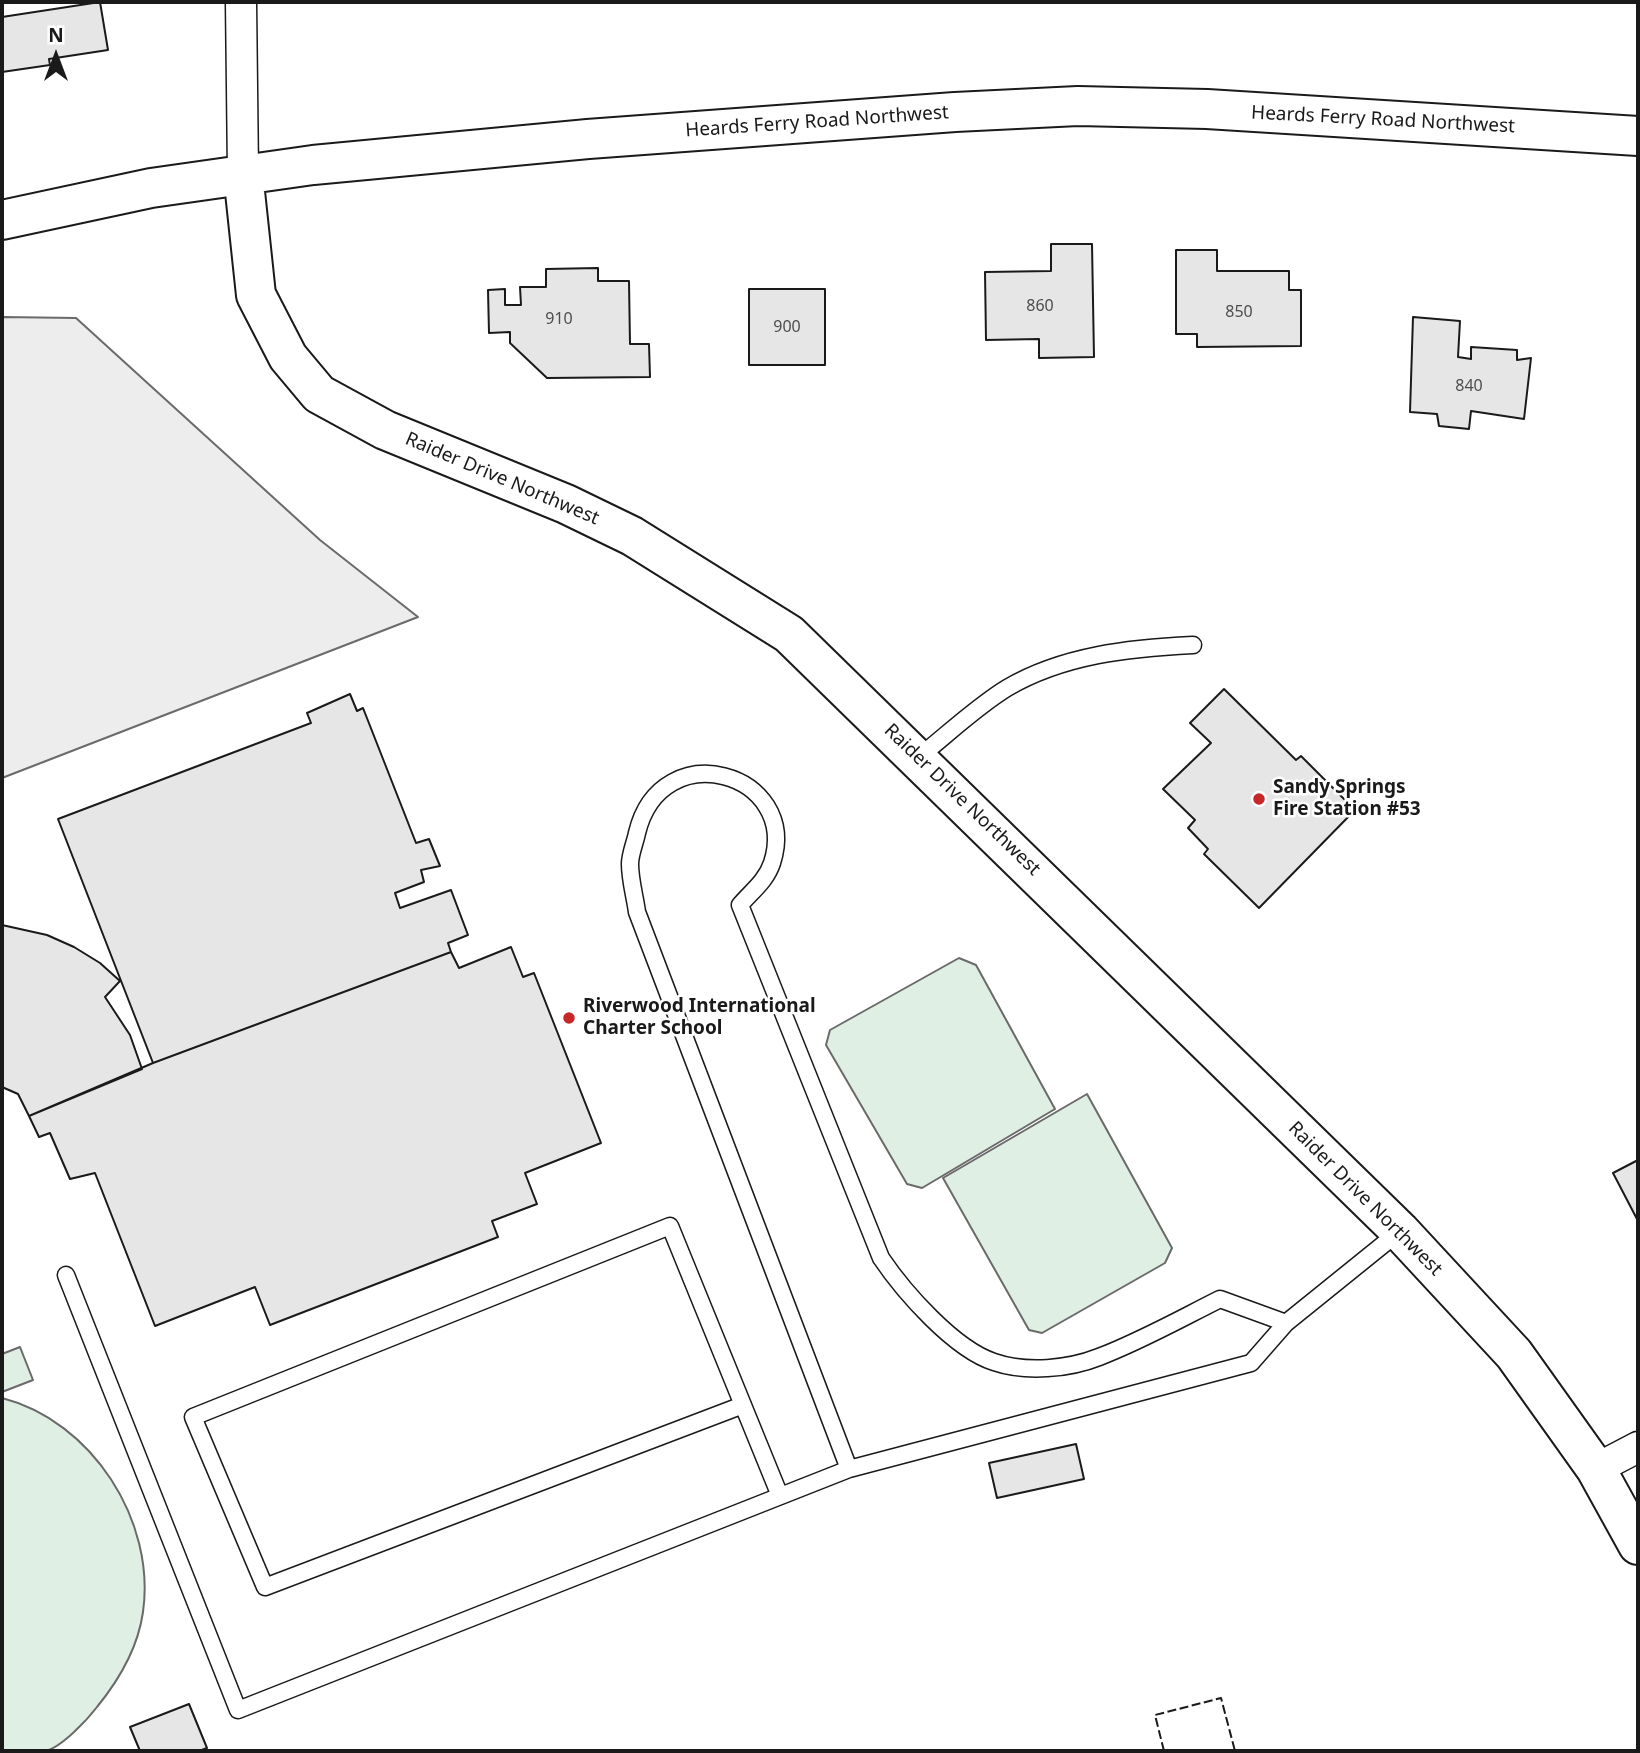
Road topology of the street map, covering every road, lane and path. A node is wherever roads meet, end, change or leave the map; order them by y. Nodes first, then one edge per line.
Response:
1 (240, 2) edge
2 (1638, 135) edge
3 (243, 173) junction
4 (2, 220) edge
5 (1193, 645) dead end
6 (919, 757) junction
7 (1400, 1231) junction
8 (66, 1275) dead end
9 (1286, 1323) junction
10 (743, 1405) junction
11 (1638, 1447) edge
12 (849, 1469) junction
13 (1596, 1469) junction
14 (780, 1496) junction
15 (1638, 1545) edge

1 - 3 street
2 - 3 street, Heards Ferry Road Northwest
3 - 4 street, Heards Ferry Road Northwest
3 - 6 street, Raider Drive Northwest
5 - 6 lane
6 - 7 street, Raider Drive Northwest
7 - 9 lane
7 - 13 street, Raider Drive Northwest
8 - 14 lane
9 - 12 lane
9 - 12 lane
10 - 10 lane
10 - 14 lane
11 - 13 street
12 - 14 lane
13 - 15 street, Raider Drive Northwest

